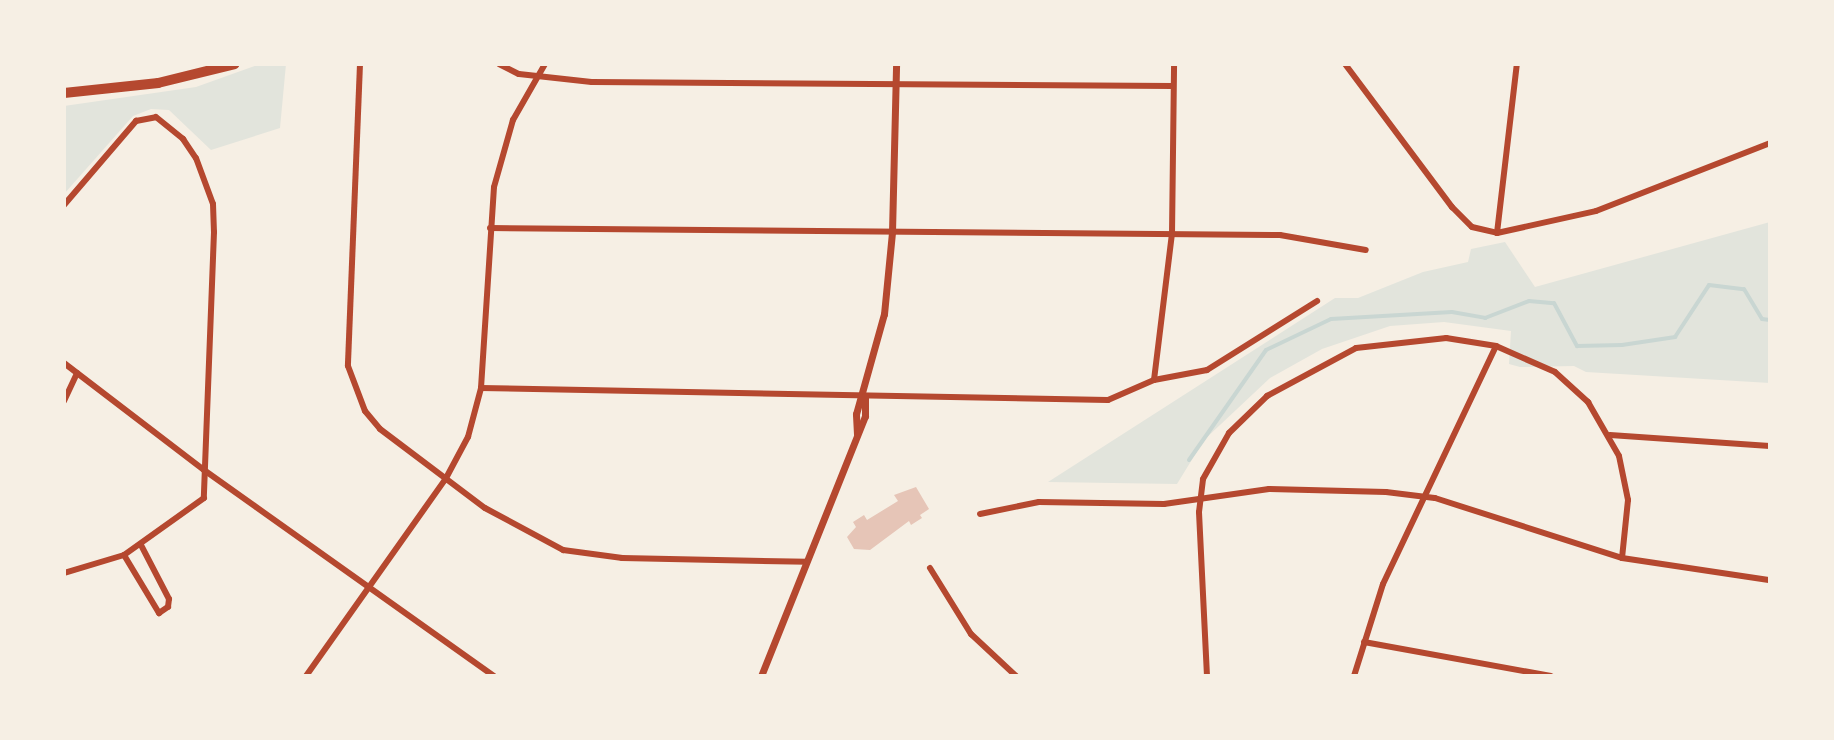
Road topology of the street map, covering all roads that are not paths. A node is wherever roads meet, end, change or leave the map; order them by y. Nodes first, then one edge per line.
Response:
1 (235, 64) edge
2 (360, 64) edge
3 (499, 64) edge
4 (545, 64) edge
5 (896, 64) edge
6 (1174, 64) edge
7 (1345, 64) edge
8 (1517, 64) edge
9 (537, 77) junction
10 (896, 83) junction
11 (1173, 86) junction
12 (64, 93) edge
13 (1770, 143) edge
14 (64, 205) edge
15 (490, 228) junction
16 (892, 232) junction
17 (1497, 233) junction
18 (1172, 234) junction
19 (1366, 250) dead end
20 (1317, 301) dead end
21 (1496, 346) junction
22 (64, 363) edge
23 (77, 373) junction
24 (1154, 380) junction
25 (481, 388) junction
26 (865, 396) junction
27 (64, 401) edge
28 (1610, 435) junction
29 (1770, 446) edge
30 (204, 470) junction
31 (445, 480) junction
32 (1424, 497) junction
33 (1200, 501) junction
34 (980, 514) dead end
35 (141, 545) junction
36 (124, 555) junction
37 (1622, 558) junction
38 (807, 562) junction
39 (930, 568) dead end
40 (64, 573) edge
41 (1770, 580) edge
42 (370, 588) junction
43 (1364, 642) junction
44 (306, 676) edge
45 (494, 676) edge
46 (761, 676) edge
47 (1016, 676) edge
48 (1207, 676) edge
49 (1354, 676) edge
50 (1551, 676) edge

1 - 12 highway
2 - 31 street
3 - 9 street
4 - 9 street
5 - 10 street
6 - 11 street
7 - 17 street
8 - 17 street
9 - 10 street
9 - 15 street
10 - 11 street
10 - 16 street
11 - 18 street
13 - 17 street
14 - 30 street
15 - 16 street
15 - 25 street
16 - 18 street
16 - 26 street
18 - 19 street
18 - 24 street
20 - 24 street
21 - 28 street
21 - 32 street
21 - 33 street
22 - 23 street
23 - 27 street
23 - 30 street
24 - 26 street
25 - 26 street
25 - 31 street
26 - 38 street
28 - 29 street
28 - 37 street
30 - 35 street
30 - 42 street
31 - 38 street
31 - 42 street
32 - 33 street
32 - 37 street
32 - 43 street
33 - 34 street
33 - 48 street
35 - 36 street
35 - 36 street
36 - 40 street
37 - 41 street
38 - 46 street
39 - 47 street
42 - 44 street
42 - 45 street
43 - 49 street
43 - 50 street

